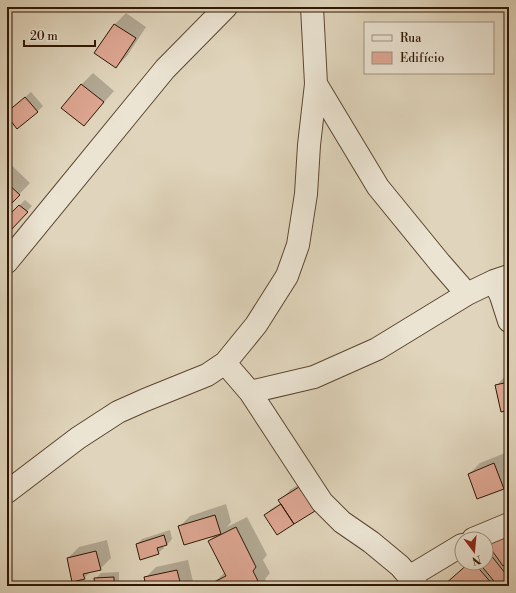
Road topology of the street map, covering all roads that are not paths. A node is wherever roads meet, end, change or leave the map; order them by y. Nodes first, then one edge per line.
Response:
1 (312, 7) edge
2 (217, 9) edge
3 (316, 84) junction
4 (7, 262) edge
5 (501, 278) edge
6 (467, 294) junction
7 (509, 321) edge
8 (225, 363) junction
9 (250, 392) junction
10 (7, 492) edge
11 (509, 524) edge
12 (492, 531) edge
13 (454, 551) edge
14 (413, 581) edge

1 - 3 street
2 - 4 street
3 - 6 street
3 - 8 street
5 - 6 street
5 - 7 street
6 - 9 street
8 - 9 street
8 - 10 street
9 - 14 street
11 - 12 street
13 - 14 street

